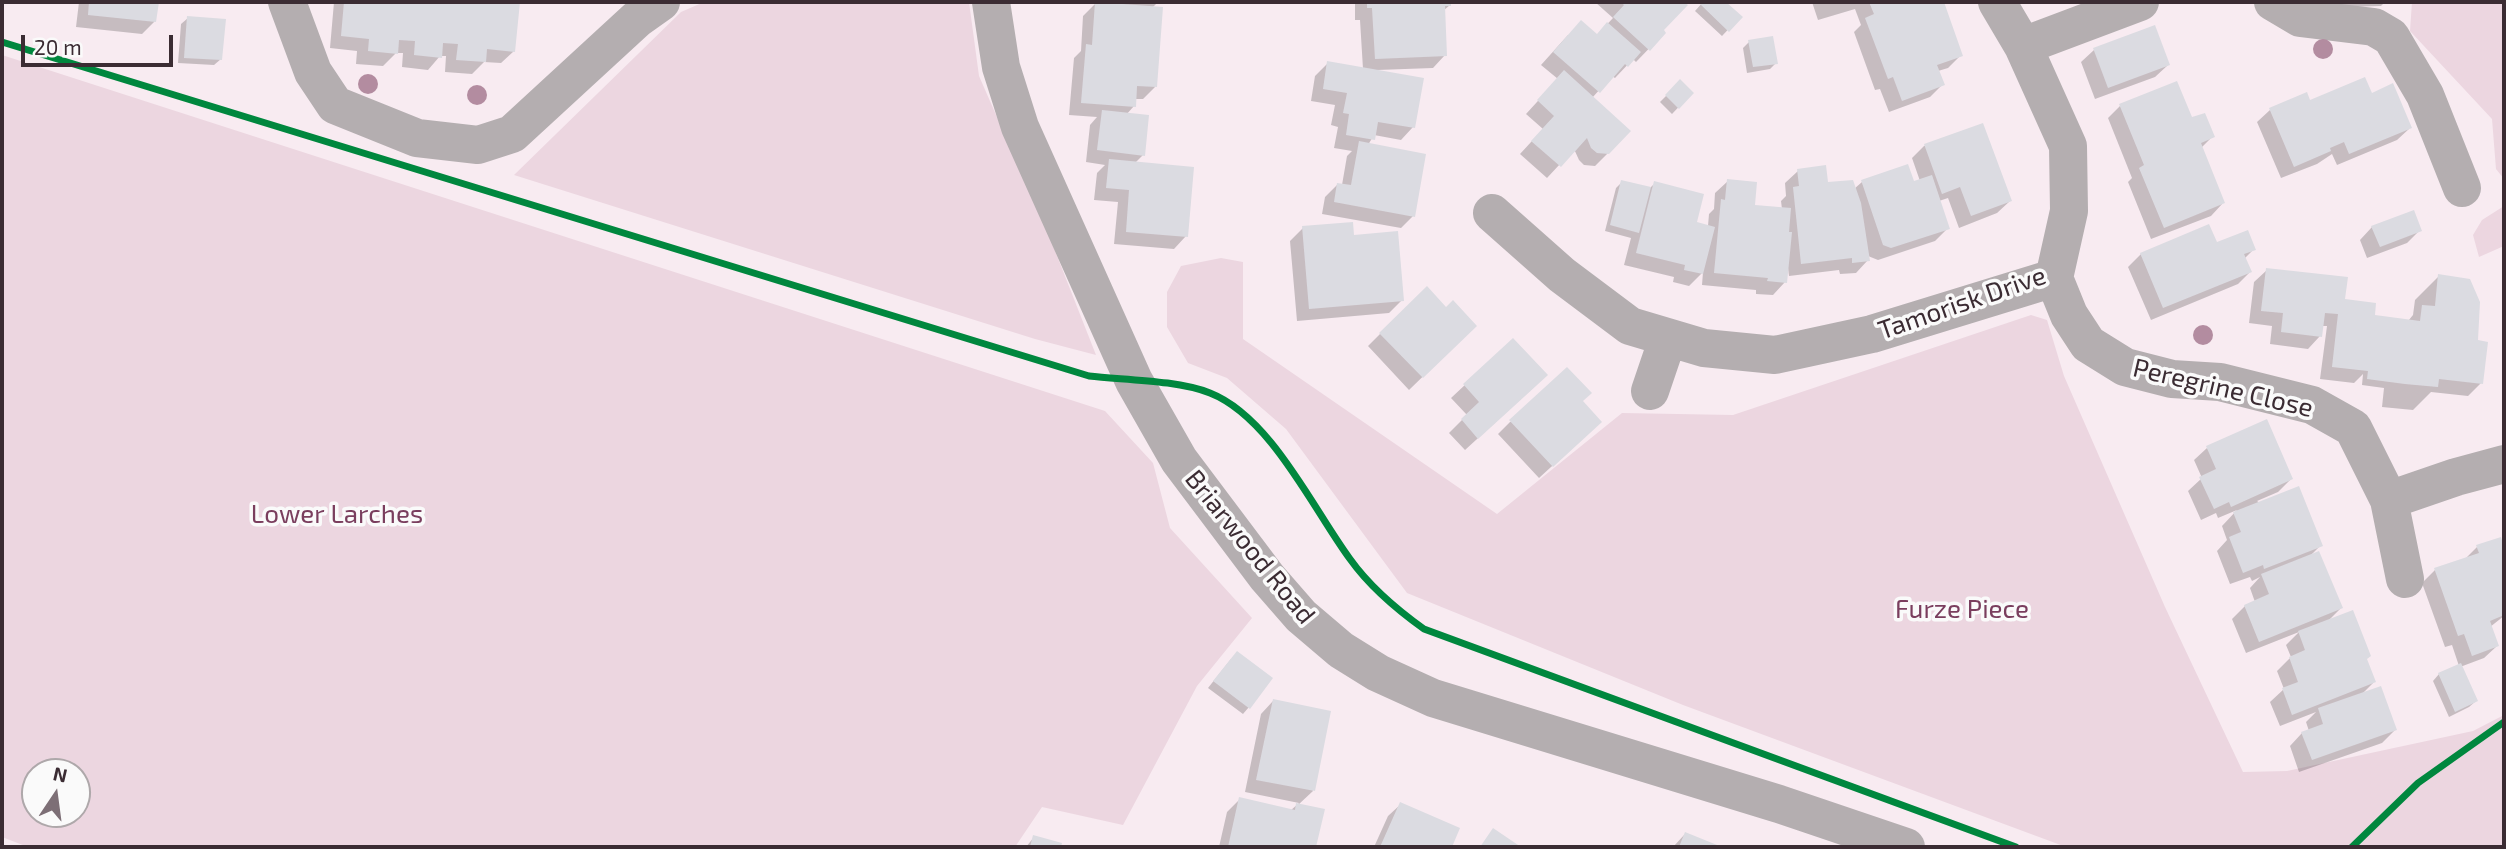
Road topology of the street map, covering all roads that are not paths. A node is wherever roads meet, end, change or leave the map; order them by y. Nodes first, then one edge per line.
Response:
1 (287, 2) edge
2 (661, 2) edge
3 (990, 2) edge
4 (1997, 2) edge
5 (2140, 2) edge
6 (2273, 2) edge
7 (2023, 46) junction
8 (2462, 188) dead end
9 (1492, 213) dead end
10 (2054, 278) junction
11 (1668, 338) junction
12 (1650, 391) dead end
13 (2504, 464) edge
14 (2389, 500) junction
15 (2405, 579) dead end
16 (1855, 838) edge
17 (1906, 847) edge

1 - 2 street
3 - 16 street, Briarwood Road
4 - 7 street, Tamorisk Drive
5 - 7 street
6 - 8 street
7 - 10 street, Tamorisk Drive
9 - 11 street, Tamorisk Drive
10 - 11 street, Tamorisk Drive
10 - 14 street, Peregrine Close
11 - 12 street
13 - 14 street
14 - 15 street, Peregrine Close
16 - 17 street, Briarwood Road

